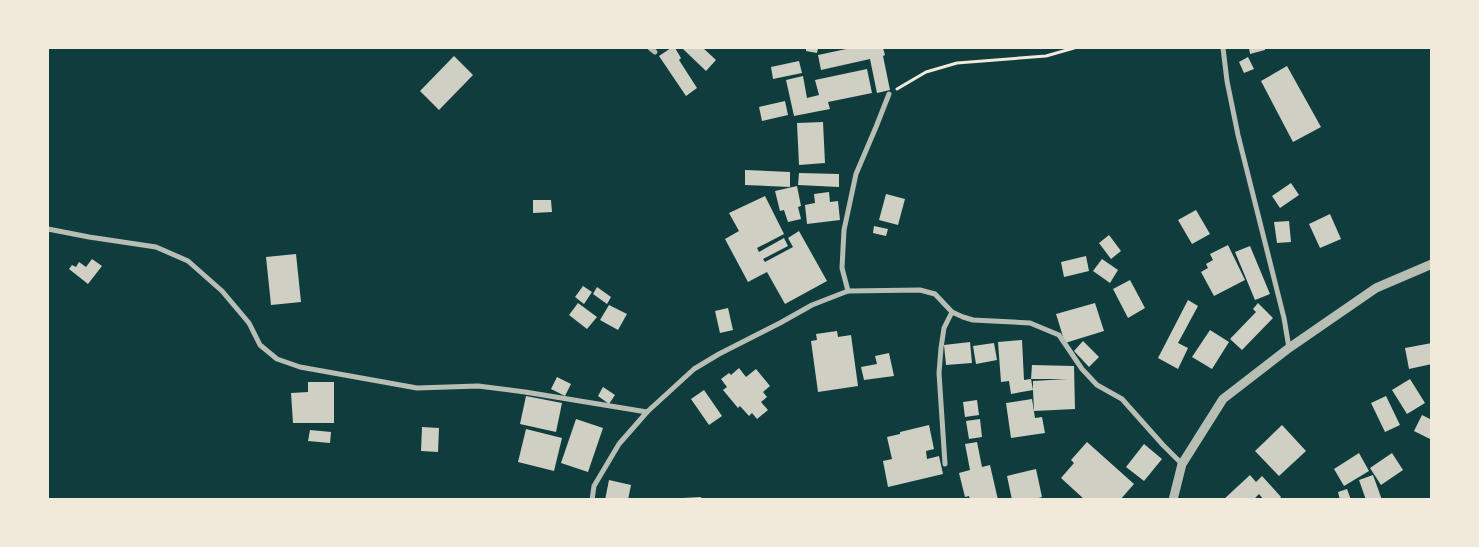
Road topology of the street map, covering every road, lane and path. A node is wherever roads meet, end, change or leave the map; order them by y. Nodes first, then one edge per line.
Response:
1 (650, 48) edge
2 (1074, 48) edge
3 (1223, 48) edge
4 (655, 52) dead end
5 (889, 94) joint
6 (48, 229) edge
7 (1432, 264) edge
8 (848, 291) junction
9 (952, 312) junction
10 (1289, 348) junction
11 (647, 412) junction
12 (945, 464) dead end
13 (1182, 464) junction
14 (592, 500) edge
15 (1173, 500) edge

1 - 4 street
2 - 5 path
3 - 10 street
5 - 8 street
6 - 11 street
7 - 10 street
8 - 9 street
8 - 11 street
9 - 12 street
9 - 13 street
10 - 13 street
11 - 14 street
13 - 15 street

